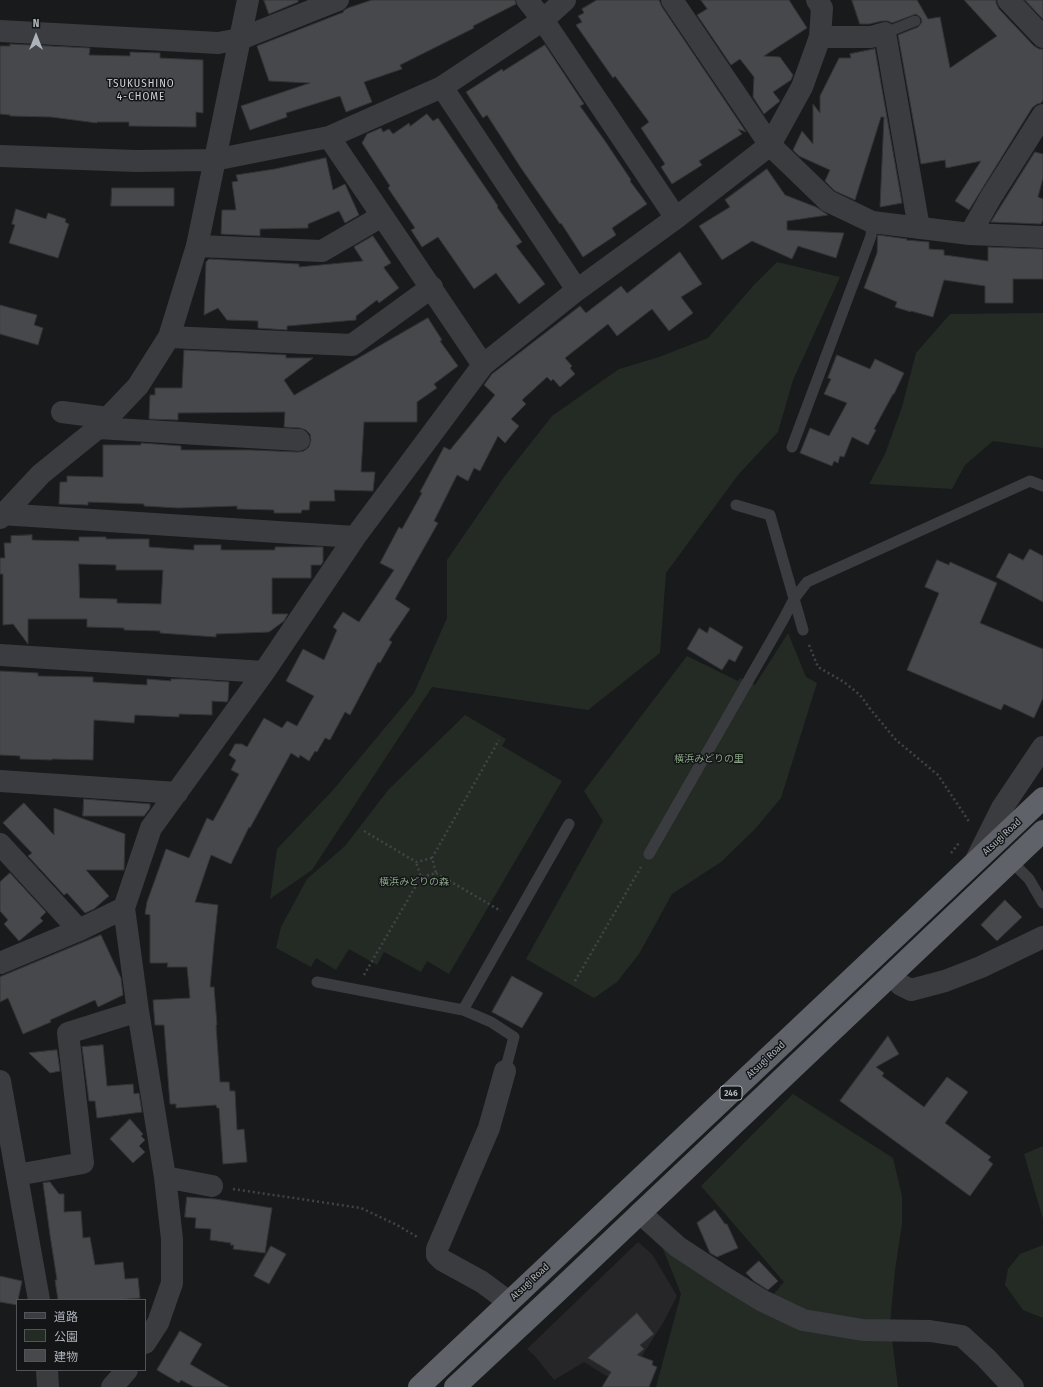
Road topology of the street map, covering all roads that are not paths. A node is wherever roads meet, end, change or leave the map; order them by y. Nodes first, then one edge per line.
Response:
1 (248, 0) edge
2 (338, 0) edge
3 (527, 0) edge
4 (565, 0) edge
5 (672, 0) edge
6 (817, 0) edge
7 (1008, 0) edge
8 (543, 20) junction
9 (914, 21) dead end
10 (0, 31) edge
11 (885, 34) junction
12 (820, 37) junction
13 (1043, 37) edge
14 (240, 40) junction
15 (442, 87) junction
16 (1043, 115) edge
17 (329, 137) junction
18 (770, 145) junction
19 (0, 156) edge
20 (214, 160) junction
21 (382, 216) junction
22 (676, 218) junction
23 (872, 222) junction
24 (919, 228) junction
25 (970, 234) junction
26 (1043, 237) edge
27 (197, 246) junction
28 (432, 287) junction
29 (578, 290) junction
30 (169, 337) junction
31 (483, 365) junction
32 (62, 412) dead end
33 (103, 423) junction
34 (299, 440) dead end
35 (792, 447) dead end
36 (1043, 486) edge
37 (736, 504) dead end
38 (1, 515) edge
39 (354, 537) junction
40 (794, 599) junction
41 (803, 630) road end
42 (0, 656) edge
43 (264, 672) junction
44 (1043, 747) edge
45 (0, 781) edge
46 (177, 793) junction
47 (1043, 798) edge
48 (569, 824) dead end
49 (1043, 831) edge
50 (0, 844) edge
51 (649, 854) road end
52 (1011, 861) junction
53 (973, 864) junction
54 (1043, 902) edge
55 (124, 908) junction
56 (79, 930) junction
57 (1043, 937) edge
58 (0, 963) edge
59 (891, 975) junction
60 (317, 982) dead end
61 (462, 1010) junction
62 (138, 1011) junction
63 (505, 1070) joint
64 (0, 1081) edge
65 (11, 1164) edge
66 (165, 1178) junction
67 (212, 1186) dead end
68 (640, 1213) junction
69 (38, 1299) edge
70 (509, 1302) junction
71 (146, 1341) edge
72 (47, 1371) edge
73 (126, 1371) edge
74 (48, 1387) edge
75 (112, 1387) edge
76 (419, 1387) edge
77 (455, 1387) edge
78 (1013, 1387) edge

1 - 14 street
2 - 14 street
3 - 8 street
4 - 8 street
5 - 18 street
6 - 12 street
7 - 13 street
8 - 15 street
8 - 22 street
9 - 11 lane
10 - 14 street
11 - 12 street
11 - 24 street
12 - 18 street
14 - 20 street
15 - 17 street
15 - 29 street
16 - 25 street
17 - 20 street
17 - 21 street
18 - 22 street
18 - 23 street
19 - 20 street
20 - 27 street
21 - 27 street
21 - 28 street
22 - 29 street
23 - 24 street
23 - 35 lane
24 - 25 street
25 - 26 street
27 - 30 street
28 - 30 street
28 - 31 street
29 - 31 street
30 - 33 street
31 - 39 street
32 - 33 street
33 - 34 street
33 - 38 street
36 - 40 lane
37 - 40 lane
38 - 39 street
39 - 43 street
40 - 41 lane
40 - 51 lane
42 - 43 street
43 - 46 street
44 - 53 street
45 - 46 street
46 - 55 street
47 - 53 highway, Atsugi Road / 246
48 - 61 lane
49 - 52 highway, 246
50 - 56 street
52 - 54 lane
52 - 59 highway, 246
53 - 70 highway, Atsugi Road / 246
55 - 56 street
55 - 62 street
56 - 58 street
57 - 59 street
59 - 68 highway, 246
60 - 61 lane
61 - 63 lane
62 - 65 street
62 - 66 street
63 - 70 street
64 - 65 street
65 - 69 street
66 - 67 street
66 - 71 street
68 - 77 highway, 246
68 - 78 street
70 - 76 highway, Atsugi Road / 246
72 - 74 street
73 - 75 street

